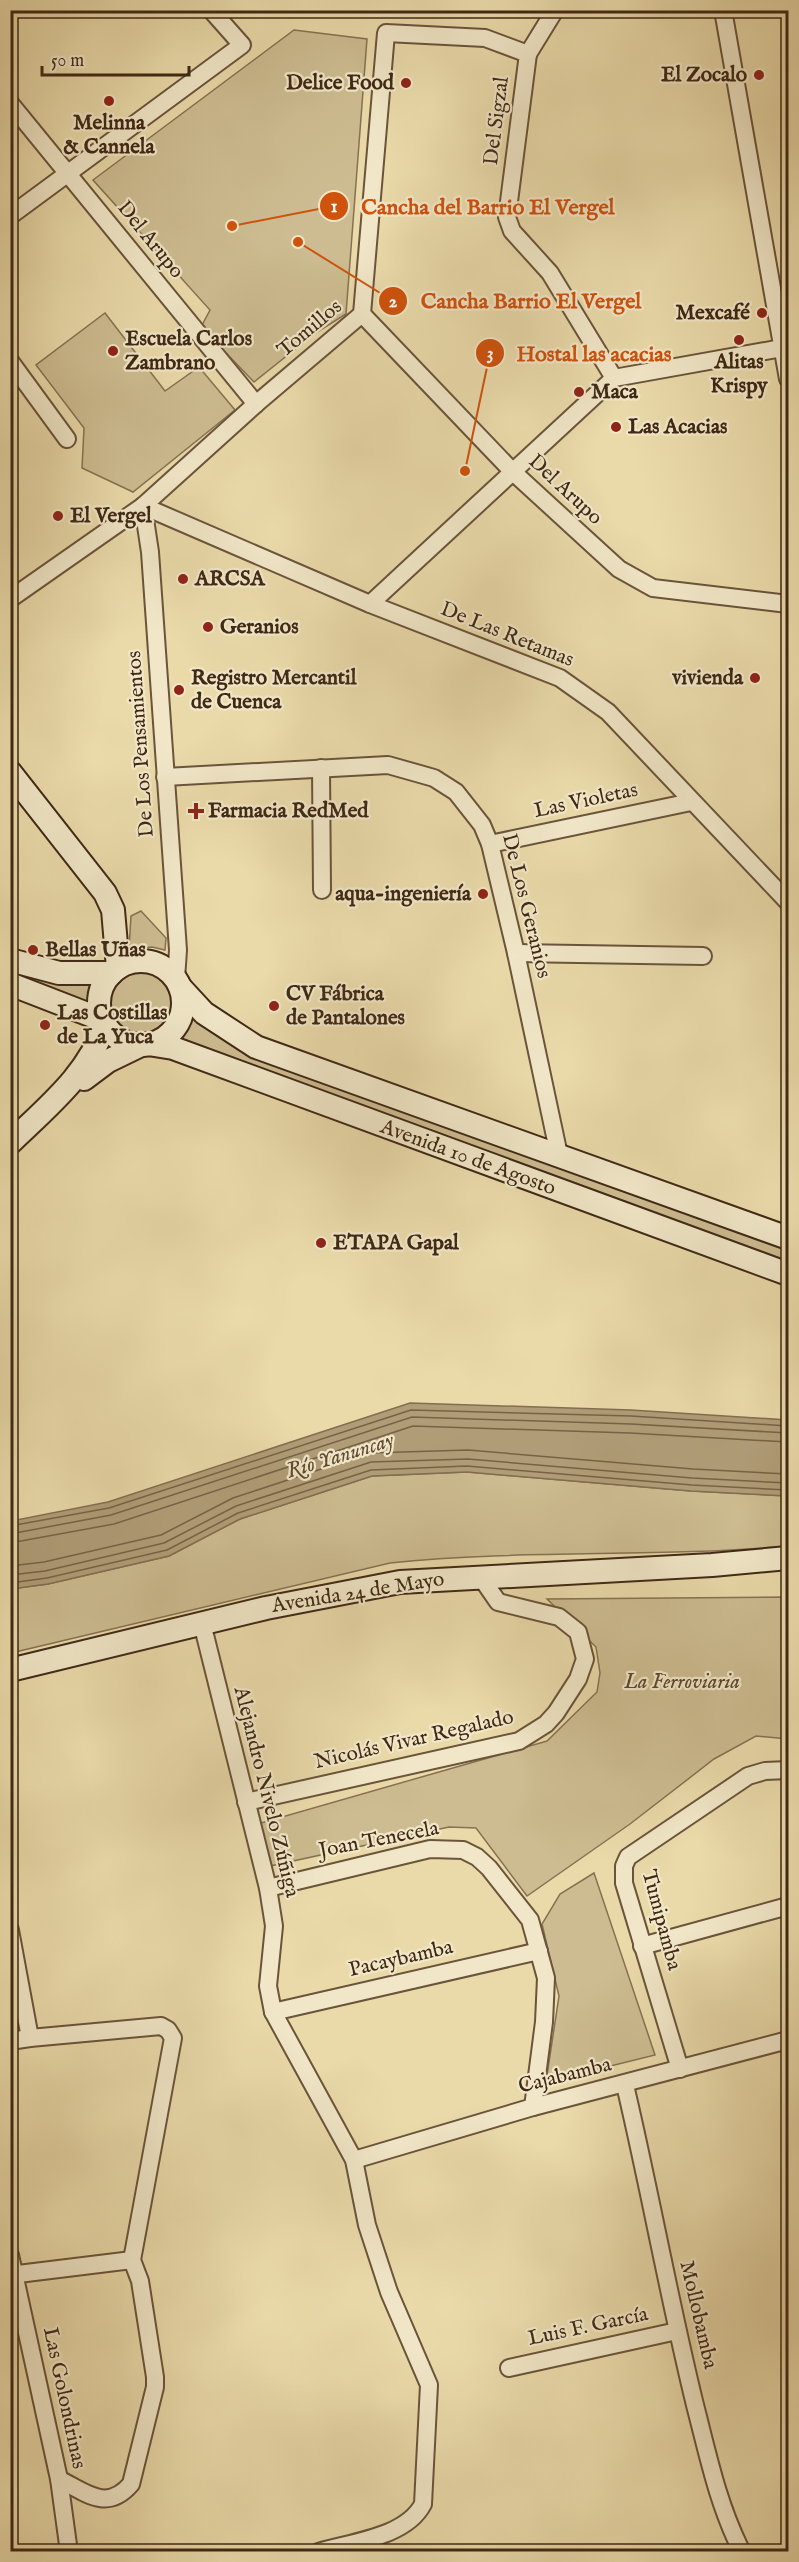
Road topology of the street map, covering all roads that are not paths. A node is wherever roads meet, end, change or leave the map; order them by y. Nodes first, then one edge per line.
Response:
1 (211, 10) edge
2 (555, 10) edge
3 (723, 10) edge
4 (386, 33) joint
5 (528, 54) junction
6 (10, 103) edge
7 (67, 174) junction
8 (10, 216) edge
9 (362, 314) junction
10 (782, 348) junction
11 (10, 361) edge
12 (614, 378) junction
13 (789, 379) edge
14 (256, 404) junction
15 (67, 439) dead end
16 (513, 472) junction
17 (143, 506) junction
18 (10, 599) edge
19 (370, 604) junction
20 (789, 604) edge
21 (321, 768) junction
22 (10, 772) edge
23 (165, 777) junction
24 (691, 802) junction
25 (490, 844) junction
26 (322, 890) dead end
27 (789, 902) edge
28 (516, 953) junction
29 (703, 956) dead end
30 (10, 960) edge
31 (115, 970) junction
32 (178, 983) junction
33 (10, 984) edge
34 (104, 1022) junction
35 (145, 1045) junction
36 (58, 1096) junction
37 (10, 1143) edge
38 (559, 1155) junction
39 (789, 1238) edge
40 (789, 1274) edge
41 (789, 1558) edge
42 (712, 1565) junction
43 (789, 1569) edge
44 (480, 1576) junction
45 (202, 1623) junction
46 (10, 1670) edge
47 (789, 1770) edge
48 (246, 1802) junction
49 (268, 1888) junction
50 (789, 1906) edge
51 (10, 1930) edge
52 (642, 1946) junction
53 (539, 1951) junction
54 (273, 2012) junction
55 (30, 2038) junction
56 (789, 2040) edge
57 (10, 2041) edge
58 (680, 2069) junction
59 (625, 2085) junction
60 (532, 2107) junction
61 (354, 2160) junction
62 (10, 2255) edge
63 (132, 2260) junction
64 (12, 2275) edge
65 (677, 2331) junction
66 (509, 2368) dead end
67 (59, 2479) junction
68 (69, 2552) edge
69 (318, 2552) edge
70 (742, 2552) edge

1 - 7 street
2 - 5 street
3 - 10 street
4 - 5 street, Del Sigzal
4 - 9 street, Tomillos
5 - 12 street, Del Sigzal
6 - 7 street, Del Arupo
7 - 8 street
7 - 14 street, Del Arupo
9 - 14 street, Tomillos
9 - 16 street, Del Arupo
10 - 12 street
10 - 13 street
11 - 15 street
12 - 16 street
14 - 17 street, Tomillos
16 - 19 street
16 - 20 street, Del Arupo
17 - 18 street, Tomillos
17 - 19 street, De Las Retamas
17 - 23 street, De Los Pensamientos
19 - 24 street, De Las Retamas
21 - 23 street, De Los Geranios
21 - 25 street, De Los Geranios
21 - 26 street
22 - 31 main road
23 - 32 street, De Los Pensamientos
24 - 25 street, Las Violetas
24 - 27 street, De Las Retamas
25 - 28 street, De Los Geranios
28 - 29 street
28 - 38 street, De Los Geranios
30 - 31 main road
31 - 32 main road
31 - 34 main road
32 - 35 main road
32 - 38 main road, Avenida 10 de Agosto
33 - 34 main road
34 - 35 main road
34 - 36 main road
35 - 36 main road
35 - 40 main road, Avenida 10 de Agosto
36 - 37 main road
38 - 39 main road, Avenida 10 de Agosto
41 - 42 main road, Avenida 24 de Mayo
42 - 43 main road, Avenida 24 de Mayo
42 - 44 main road, Avenida 24 de Mayo
44 - 45 main road, Avenida 24 de Mayo
44 - 48 street, Nicolás Vivar Regalado
45 - 46 main road, Avenida 24 de Mayo
45 - 48 street, Alejandro Nivelo Zúñiga
47 - 52 street, Tumipamba
48 - 49 street, Alejandro Nivelo Zúñiga
49 - 53 street, Joan Tenecela
49 - 54 street, Alejandro Nivelo Zúñiga
50 - 52 street
51 - 55 street
52 - 58 street, Tumipamba
53 - 54 street, Pacaybamba
53 - 60 street, Joan Tenecela
54 - 61 street, Alejandro Nivelo Zúñiga
55 - 57 street
55 - 63 street
56 - 58 street, Cajabamba
58 - 59 street, Cajabamba
59 - 60 street, Cajabamba
59 - 65 street, Mollobamba
60 - 61 street, Cajabamba
61 - 69 street, Alejandro Nivelo Zúñiga
62 - 64 street, Las Golondrinas
63 - 64 street
63 - 67 street
64 - 67 street, Las Golondrinas
65 - 66 street, Luis F. García
65 - 70 street, Mollobamba
67 - 68 street, Las Golondrinas

